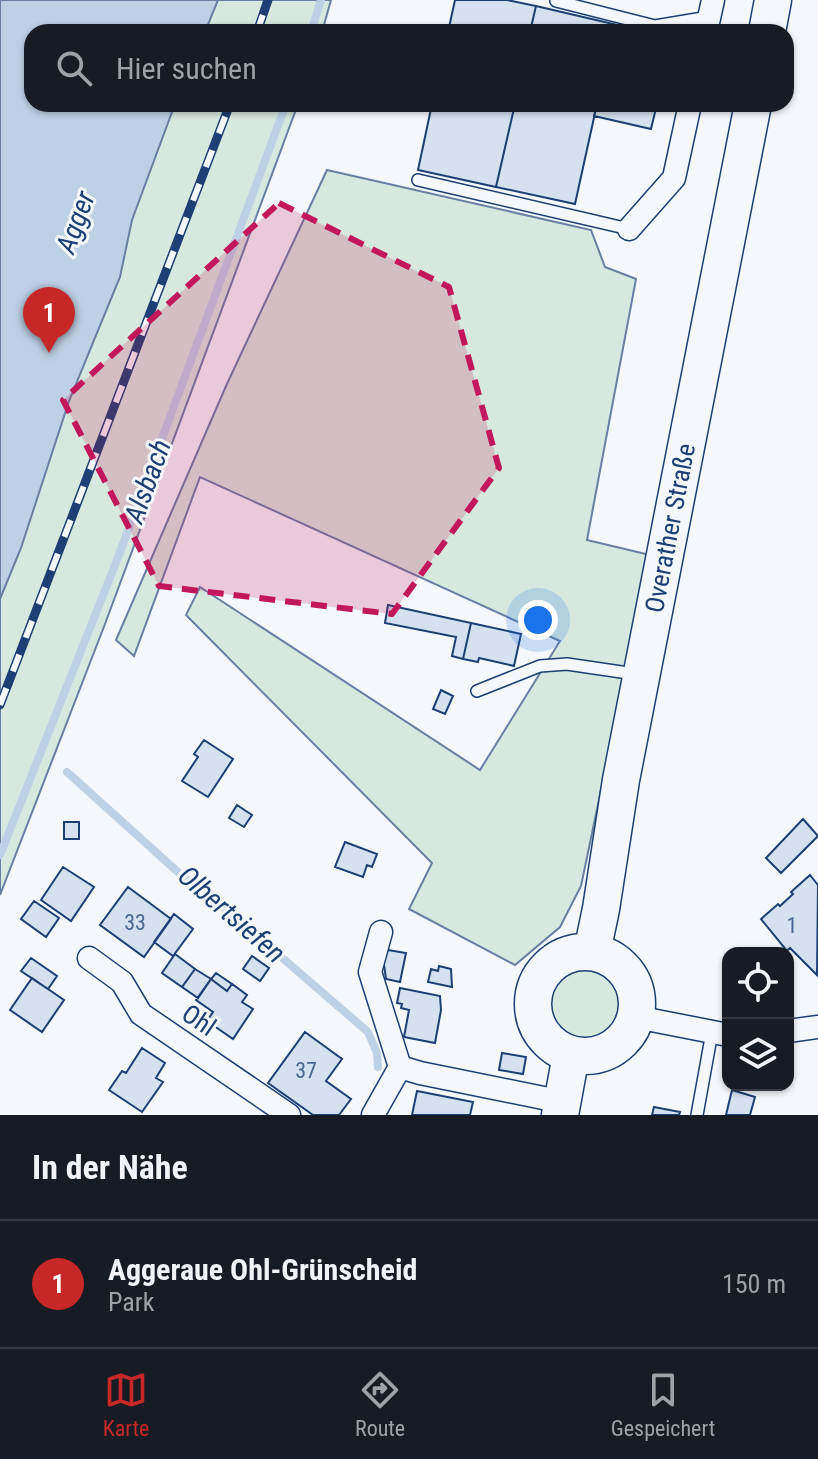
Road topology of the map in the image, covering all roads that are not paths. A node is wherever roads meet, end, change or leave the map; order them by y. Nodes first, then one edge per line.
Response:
1 (773, 0) edge
2 (556, 1) edge
3 (709, 16) edge
4 (647, 24) edge
5 (666, 24) edge
6 (768, 24) edge
7 (688, 112) edge
8 (751, 112) edge
9 (418, 180) dead end
10 (629, 229) joint
11 (641, 674) junction
12 (477, 691) dead end
13 (381, 932) dead end
14 (592, 952) junction
15 (89, 958) dead end
16 (636, 1017) junction
17 (818, 1027) edge
18 (794, 1030) edge
19 (720, 1033) edge
20 (571, 1055) junction
21 (400, 1067) junction
22 (562, 1109) edge
23 (289, 1115) edge
24 (373, 1115) edge
25 (697, 1115) edge

1 - 6 main road
2 - 4 lane
3 - 5 lane
7 - 10 street
8 - 11 main road, Overather Straße
9 - 10 lane
11 - 12 lane
11 - 14 main road, Overather Straße
13 - 21 street
14 - 16 main road
14 - 20 main road
15 - 23 street, Ohl
16 - 19 street
16 - 20 main road
17 - 18 street
19 - 25 lane
20 - 22 main road
21 - 22 street
21 - 24 street

